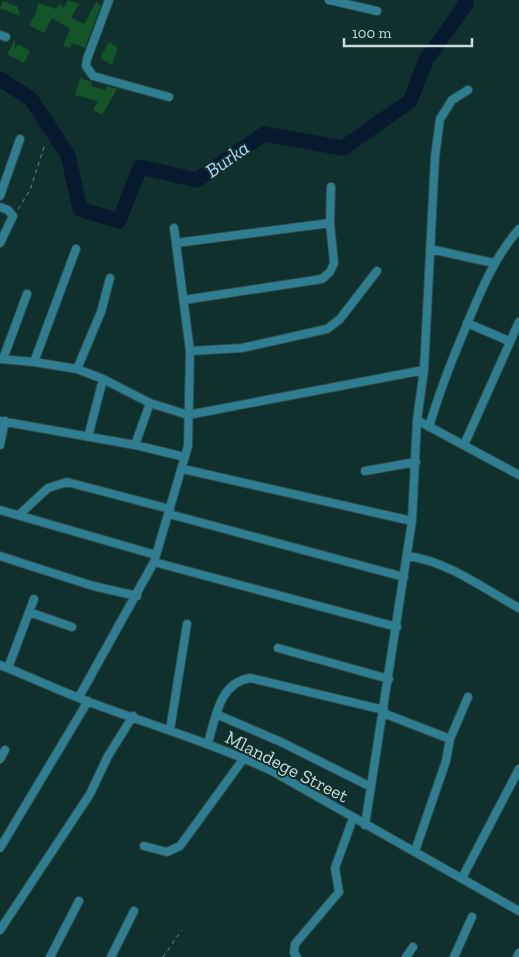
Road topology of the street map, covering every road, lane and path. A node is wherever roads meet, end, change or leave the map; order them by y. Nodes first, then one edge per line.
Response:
1 (110, 0) edge
2 (329, 0) edge
3 (377, 11) dead end
4 (468, 90) dead end
5 (169, 97) dead end
6 (20, 139) dead end
7 (45, 144) dead end
8 (330, 187) dead end
9 (0, 196) edge
10 (0, 208) edge
11 (13, 216) junction
12 (330, 223) junction
13 (174, 228) dead end
14 (519, 228) edge
15 (0, 243) edge
16 (176, 243) junction
17 (76, 248) dead end
18 (430, 249) junction
19 (494, 263) junction
20 (377, 270) dead end
21 (110, 278) dead end
22 (27, 294) dead end
23 (184, 300) junction
24 (519, 322) edge
25 (467, 323) junction
26 (509, 341) junction
27 (190, 351) junction
28 (2, 359) edge
29 (34, 362) junction
30 (77, 369) junction
31 (424, 370) junction
32 (104, 379) junction
33 (150, 403) junction
34 (188, 415) junction
35 (417, 420) junction
36 (2, 421) edge
37 (429, 427) junction
38 (88, 437) junction
39 (0, 445) edge
40 (135, 445) junction
41 (464, 445) junction
42 (185, 456) junction
43 (416, 462) junction
44 (182, 469) junction
45 (365, 471) dead end
46 (519, 475) edge
47 (0, 510) edge
48 (169, 512) junction
49 (20, 514) junction
50 (412, 521) junction
51 (0, 556) edge
52 (407, 556) junction
53 (155, 558) junction
54 (404, 577) junction
55 (137, 596) junction
56 (34, 599) dead end
57 (519, 608) edge
58 (29, 612) junction
59 (187, 624) dead end
60 (72, 627) dead end
61 (396, 627) junction
62 (278, 648) dead end
63 (0, 665) edge
64 (8, 668) junction
65 (389, 679) junction
66 (79, 697) junction
67 (468, 697) dead end
68 (88, 701) junction
69 (383, 711) junction
70 (216, 714) junction
71 (133, 716) junction
72 (170, 730) junction
73 (450, 739) junction
74 (208, 744) junction
75 (5, 750) dead end
76 (244, 758) junction
77 (0, 759) edge
78 (519, 769) edge
79 (371, 787) junction
80 (353, 818) junction
81 (365, 825) junction
82 (144, 846) dead end
83 (0, 848) edge
84 (415, 851) junction
85 (462, 878) junction
86 (78, 901) dead end
87 (134, 910) dead end
88 (519, 911) edge
89 (472, 917) dead end
90 (0, 930) edge
91 (182, 930) dead end
92 (412, 947) dead end
93 (519, 953) edge
94 (50, 957) edge
95 (111, 957) edge
96 (162, 957) edge
97 (296, 957) edge
98 (406, 957) edge
99 (454, 957) edge
100 (517, 957) edge

1 - 5 street
2 - 3 street
4 - 18 street
6 - 9 street
7 - 11 path
8 - 12 street
10 - 11 street
11 - 15 street
12 - 16 street
12 - 23 street
13 - 16 street
14 - 19 street
16 - 23 street
17 - 29 street
18 - 19 street
18 - 31 street
19 - 25 street
20 - 27 street
21 - 30 street
22 - 28 street
23 - 27 street
24 - 26 street
25 - 26 street
25 - 37 street
26 - 41 street
27 - 34 street
28 - 29 street
29 - 30 street
30 - 32 street
31 - 34 street
31 - 35 street
32 - 33 street
32 - 38 street
33 - 34 street
33 - 40 street
34 - 42 street
35 - 37 street
35 - 43 street
36 - 38 street
36 - 39 street
37 - 41 street
38 - 40 street
40 - 42 street
41 - 46 street
42 - 44 street
43 - 45 street
43 - 50 street
44 - 48 street
44 - 50 street
47 - 49 street
48 - 49 street
48 - 53 street
48 - 54 street
49 - 53 street
50 - 52 street
51 - 55 street
52 - 54 street
52 - 57 street
53 - 55 street
53 - 61 street
54 - 61 street
55 - 66 street
56 - 58 street
58 - 60 street
58 - 64 street
59 - 72 street
61 - 65 street
62 - 65 street
63 - 64 street, Mlandege Street
64 - 66 street, Mlandege Street
65 - 69 street
66 - 68 street, Mlandege Street
67 - 73 street
68 - 71 street, Mlandege Street
68 - 83 street
69 - 70 street
69 - 73 street
69 - 79 street
70 - 74 street
70 - 79 street
71 - 72 street, Mlandege Street
71 - 90 street
72 - 74 street, Mlandege Street
73 - 84 street
74 - 76 street, Mlandege Street
75 - 77 street
76 - 80 street, Mlandege Street
76 - 82 street
78 - 85 street
79 - 81 street
80 - 81 street, Mlandege Street
80 - 97 street
81 - 84 street, Mlandege Street
84 - 85 street, Mlandege Street
85 - 88 street, Mlandege Street
86 - 94 street
87 - 95 street
89 - 99 street
91 - 96 path
92 - 98 street
93 - 100 street

